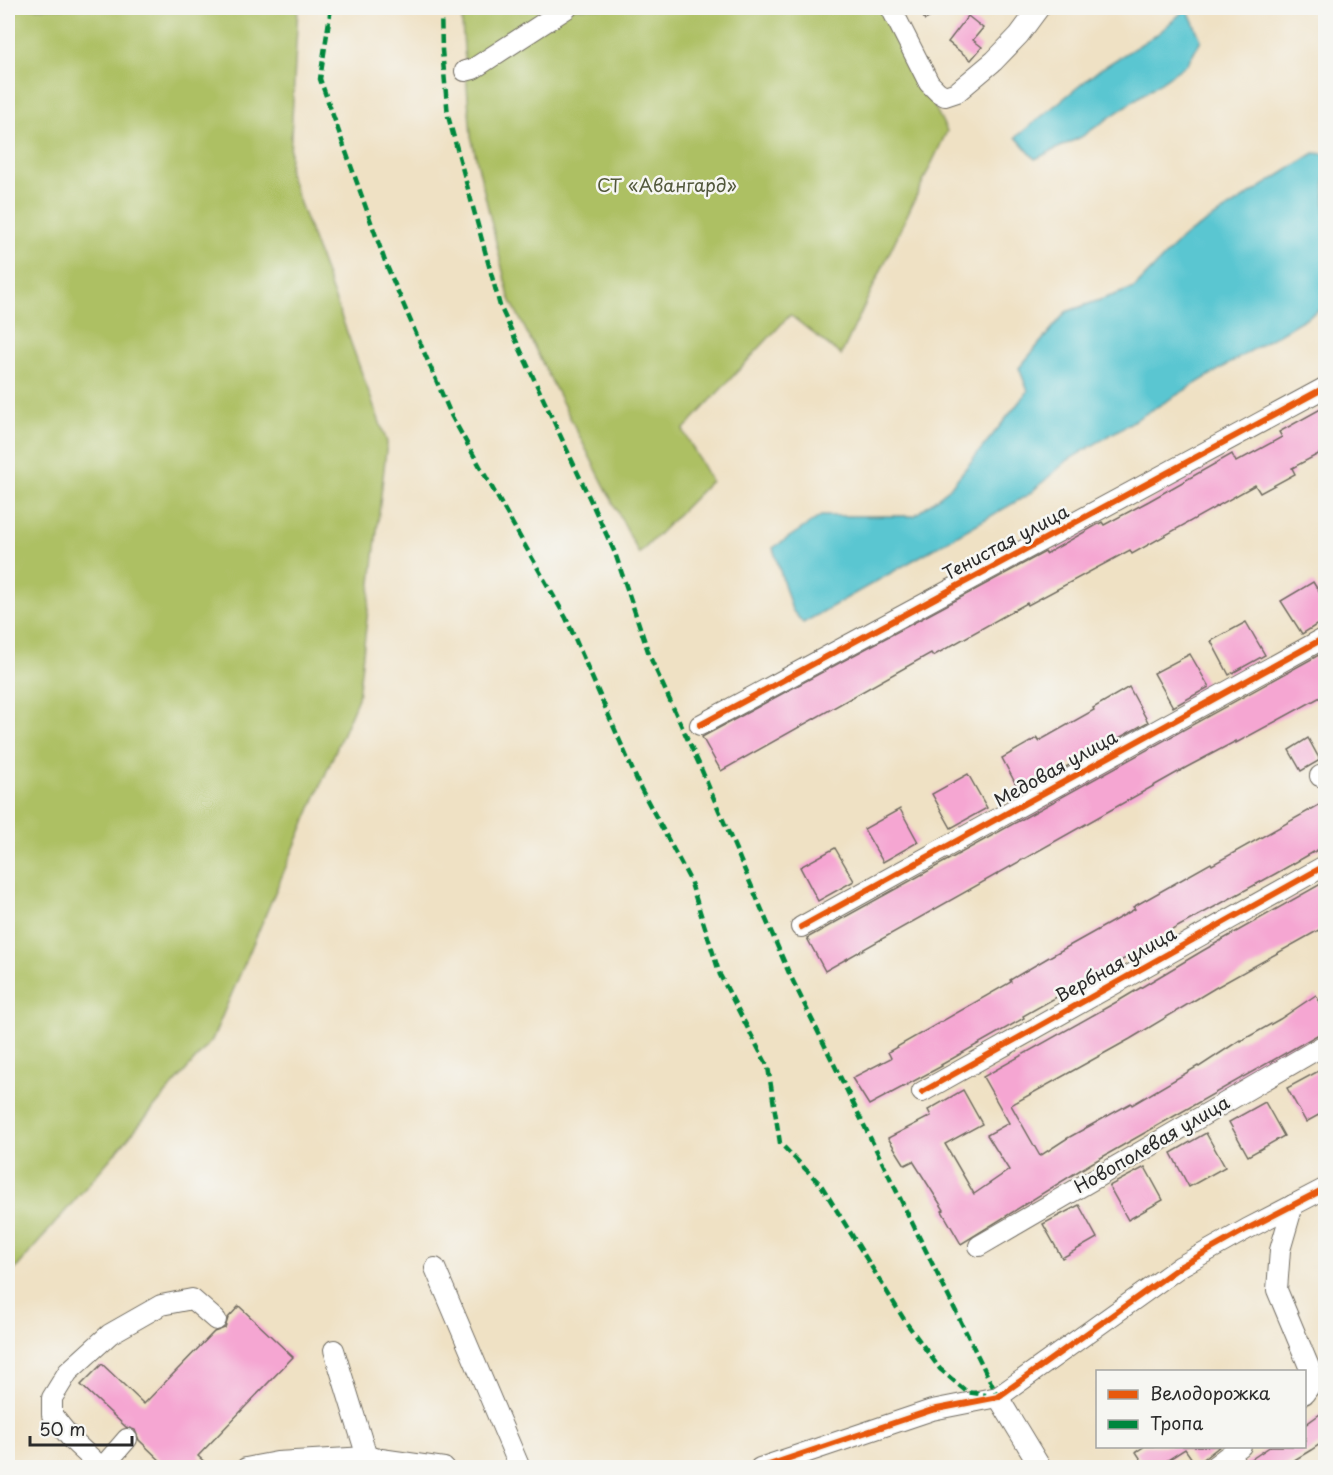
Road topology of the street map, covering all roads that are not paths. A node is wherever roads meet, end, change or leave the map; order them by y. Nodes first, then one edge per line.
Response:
1 (567, 8) edge
2 (891, 8) edge
3 (1038, 8) edge
4 (465, 71) dead end
5 (1326, 387) edge
6 (1326, 637) edge
7 (700, 725) dead end
8 (1326, 865) edge
9 (801, 927) dead end
10 (1326, 1044) edge
11 (922, 1092) dead end
12 (1326, 1188) edge
13 (1293, 1205) junction
14 (979, 1246) dead end
15 (435, 1268) dead end
16 (216, 1320) dead end
17 (334, 1350) dead end
18 (1306, 1392) edge
19 (998, 1396) junction
20 (128, 1439) dead end
21 (1238, 1448) edge
22 (367, 1457) junction
23 (246, 1467) edge
24 (444, 1467) edge
25 (520, 1467) edge
26 (760, 1467) edge
27 (1041, 1467) edge
28 (1212, 1467) edge

1 - 4 street
2 - 3 street
5 - 7 street, Тенистая улица
6 - 9 street, Медовая улица
8 - 11 street, Вербная улица
10 - 14 street, Новополевая улица
12 - 13 street
13 - 18 street
13 - 19 street
15 - 25 street
16 - 20 street
17 - 22 street
19 - 26 street
19 - 27 street
21 - 28 street
22 - 23 street
22 - 24 street

